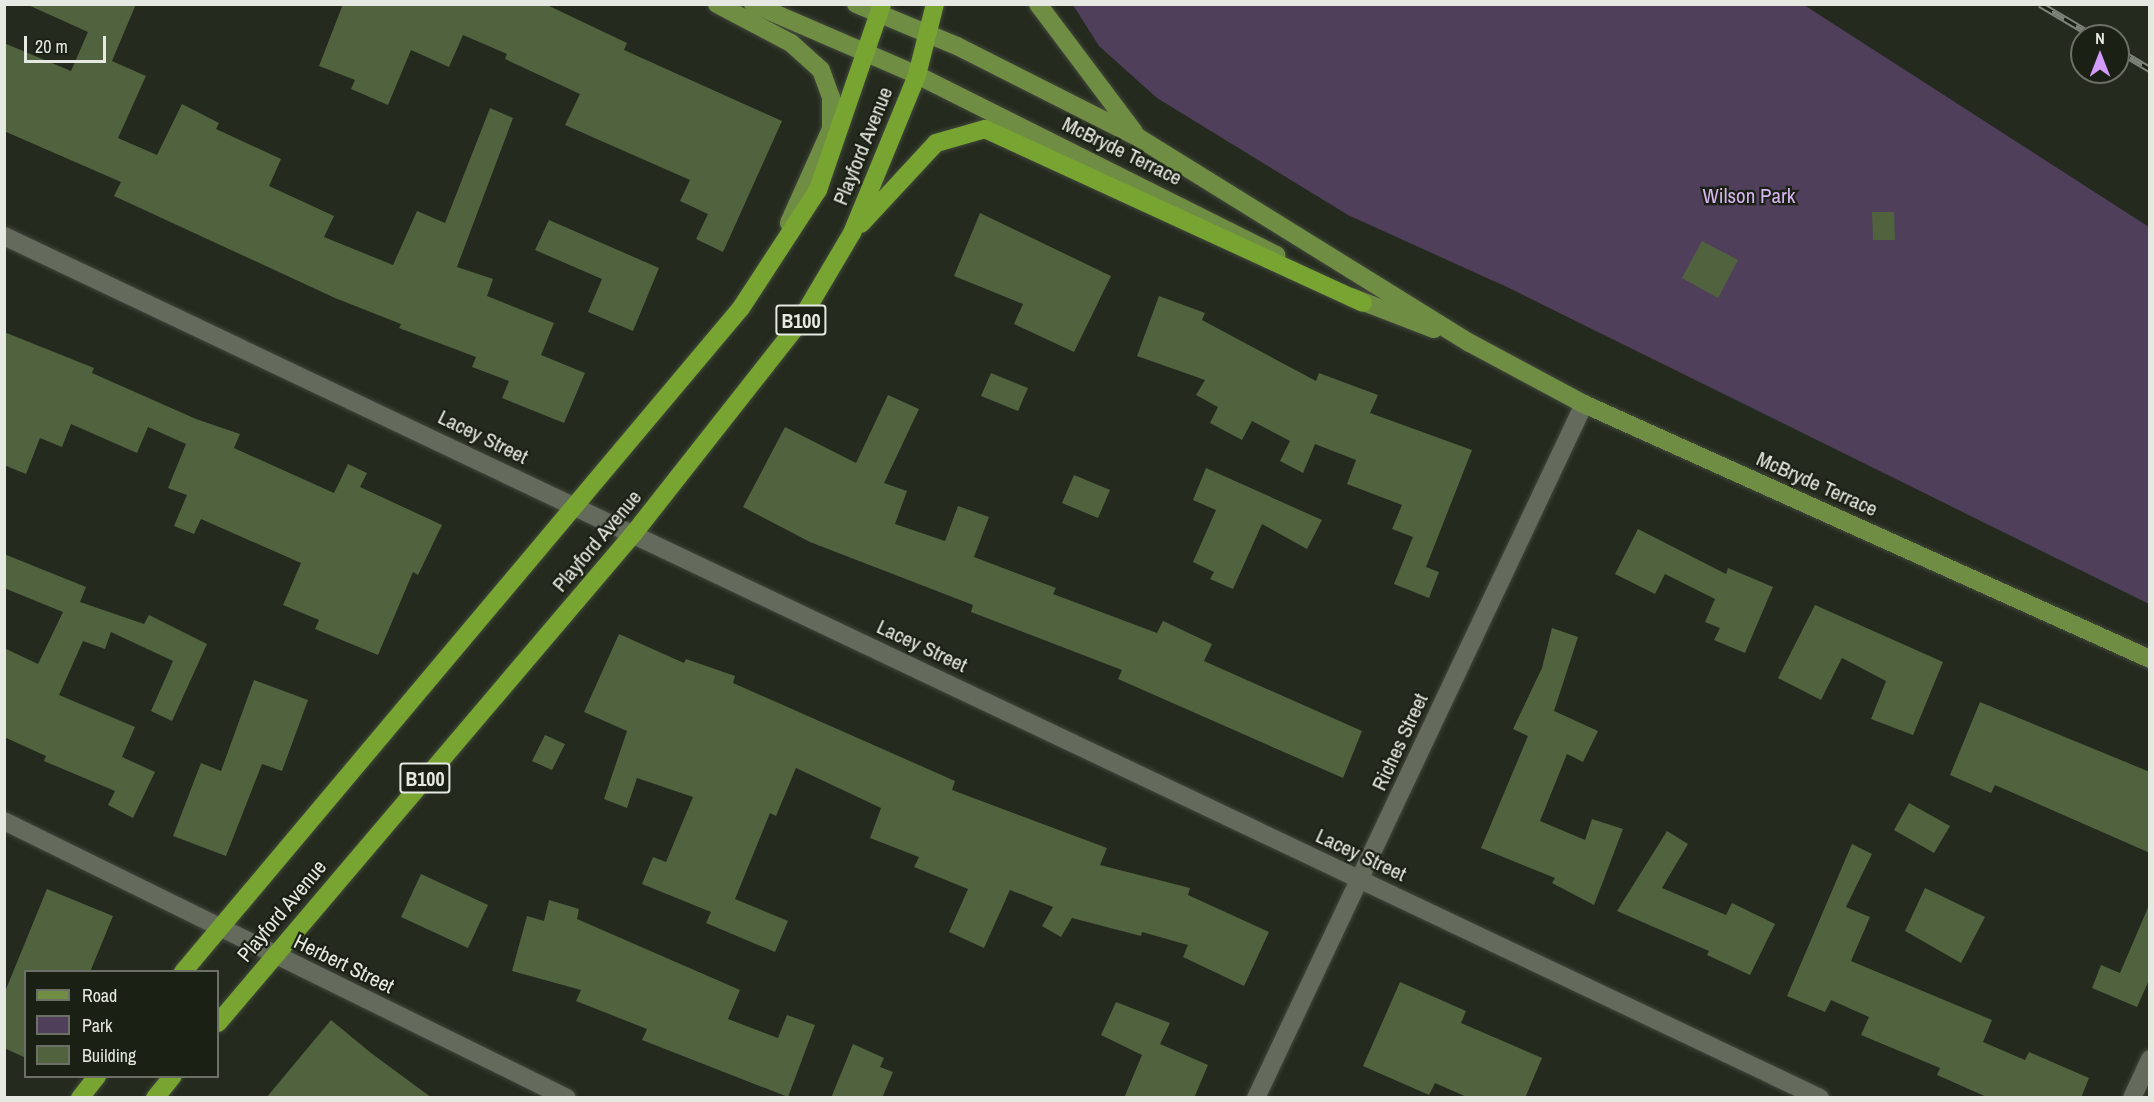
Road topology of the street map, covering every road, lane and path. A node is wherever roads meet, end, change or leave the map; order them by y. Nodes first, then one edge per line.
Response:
1 (717, 4) edge
2 (753, 4) edge
3 (856, 4) edge
4 (935, 4) edge
5 (1038, 4) edge
6 (881, 9) edge
7 (927, 35) junction
8 (868, 56) junction
9 (917, 75) junction
10 (1139, 138) junction
11 (852, 233) junction
12 (4, 236) edge
13 (761, 278) junction
14 (1363, 303) junction
15 (1470, 343) junction
16 (1584, 404) junction
17 (571, 505) junction
18 (634, 534) junction
19 (2150, 659) edge
20 (4, 821) edge
21 (1361, 880) junction
22 (220, 926) junction
23 (274, 955) junction
24 (185, 970) edge
25 (219, 1022) edge
26 (2150, 1059) edge
27 (96, 1078) edge
28 (172, 1078) edge
29 (80, 1098) edge
30 (155, 1098) edge
31 (567, 1098) edge
32 (1256, 1098) edge
33 (1820, 1098) edge
34 (2132, 1098) edge

1 - 13 main road
2 - 8 main road, McBryde Terrace
3 - 6 main road, McBryde Terrace
4 - 7 highway, B100
5 - 10 main road
6 - 7 main road, McBryde Terrace
6 - 8 highway, Playford Avenue / B100
7 - 9 highway, Playford Avenue / B100
7 - 10 main road, McBryde Terrace
8 - 9 main road, McBryde Terrace
8 - 13 highway, Playford Avenue / B100
9 - 11 highway, Playford Avenue / B100
9 - 14 main road, McBryde Terrace
10 - 15 main road, McBryde Terrace
11 - 14 highway
11 - 18 highway, Playford Avenue / B100
12 - 17 street, Lacey Street
13 - 17 highway, Playford Avenue / B100
14 - 15 main road, McBryde Terrace
15 - 16 main road, McBryde Terrace
16 - 19 main road, McBryde Terrace
16 - 21 street, Riches Street
17 - 18 street, Lacey Street
17 - 22 highway, Playford Avenue / B100
18 - 21 street, Lacey Street
18 - 23 highway, Playford Avenue / B100
20 - 22 street, Herbert Street
21 - 32 street, Riches Street
21 - 33 street, Lacey Street
22 - 23 street, Herbert Street
22 - 24 highway, Playford Avenue / B100
23 - 25 highway, Playford Avenue / B100
23 - 31 street, Herbert Street
26 - 34 street
27 - 29 highway
28 - 30 highway

